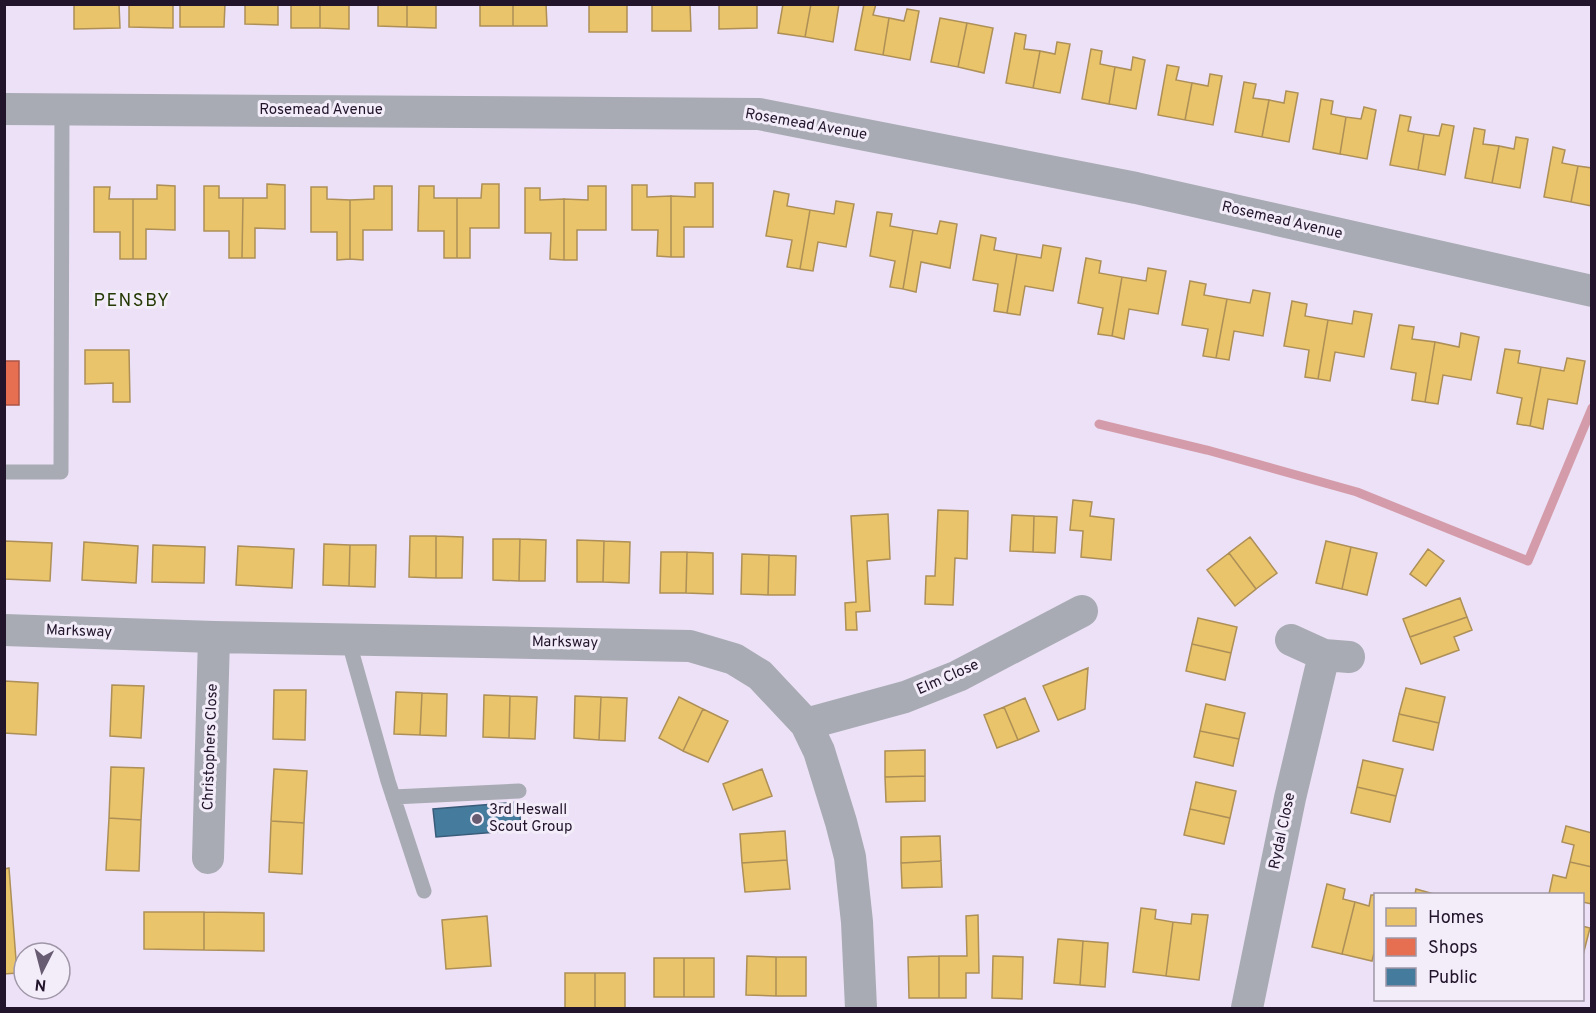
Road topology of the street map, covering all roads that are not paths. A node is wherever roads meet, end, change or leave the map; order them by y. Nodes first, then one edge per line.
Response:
1 (62, 108) junction
2 (4, 109) edge
3 (1592, 291) edge
4 (4, 472) edge
5 (1082, 611) dead end
6 (4, 630) edge
7 (214, 637) junction
8 (348, 639) junction
9 (1291, 640) dead end
10 (806, 724) junction
11 (519, 791) dead end
12 (393, 797) junction
13 (208, 858) dead end
14 (424, 891) dead end
15 (861, 1008) edge
16 (1246, 1008) edge

1 - 2 street, Rosemead Avenue
1 - 3 street, Rosemead Avenue
1 - 4 lane
5 - 10 street, Elm Close
6 - 7 street, Marksway
7 - 8 street, Marksway
7 - 13 street, Christophers Close
8 - 10 street, Marksway
8 - 12 lane
9 - 16 street, Rydal Close
10 - 15 street, Marksway
11 - 12 lane
12 - 14 lane

